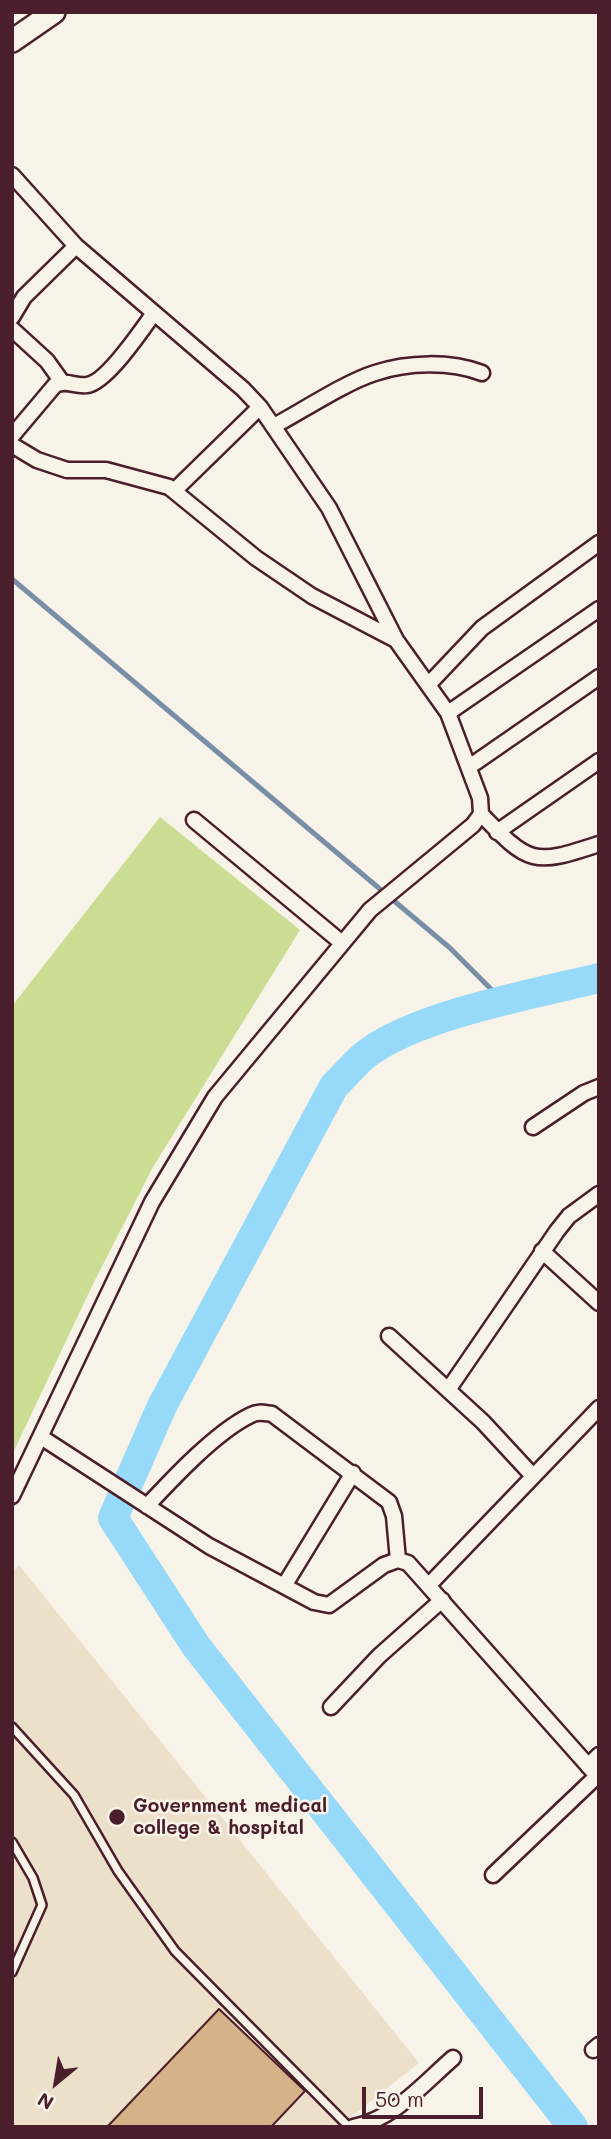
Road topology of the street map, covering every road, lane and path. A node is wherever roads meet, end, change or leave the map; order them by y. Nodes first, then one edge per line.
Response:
1 (54, 12) edge
2 (12, 41) edge
3 (13, 180) edge
4 (76, 246) junction
5 (154, 313) junction
6 (12, 317) edge
7 (12, 329) edge
8 (482, 373) dead end
9 (62, 382) junction
10 (260, 407) junction
11 (274, 426) junction
12 (12, 436) edge
13 (12, 445) edge
14 (175, 490) junction
15 (599, 543) edge
16 (599, 609) edge
17 (396, 640) junction
18 (599, 677) edge
19 (428, 685) junction
20 (448, 713) junction
21 (599, 761) edge
22 (468, 767) junction
23 (481, 814) junction
24 (194, 820) dead end
25 (497, 832) junction
26 (599, 844) edge
27 (342, 943) junction
28 (599, 1087) edge
29 (533, 1127) dead end
30 (599, 1194) edge
31 (542, 1251) junction
32 (599, 1303) edge
33 (389, 1336) dead end
34 (448, 1390) junction
35 (599, 1408) edge
36 (41, 1437) junction
37 (353, 1473) junction
38 (533, 1476) junction
39 (12, 1496) edge
40 (141, 1502) junction
41 (398, 1560) junction
42 (429, 1585) junction
43 (284, 1586) junction
44 (442, 1600) junction
45 (331, 1706) dead end
46 (12, 1727) edge
47 (596, 1768) edge
48 (12, 1842) edge
49 (493, 1875) dead end
50 (12, 1972) edge
51 (453, 2058) dead end
52 (351, 2127) edge

1 - 2 street
3 - 4 street
4 - 5 street
4 - 6 street
5 - 9 street
5 - 10 street
7 - 9 street
8 - 11 street
9 - 12 street
10 - 11 street
10 - 14 street
11 - 17 street
13 - 14 street
14 - 17 street
15 - 19 street
16 - 20 street
17 - 19 street
18 - 22 street
19 - 20 street
20 - 22 street
21 - 25 street
22 - 23 street
23 - 25 street
23 - 27 street
24 - 27 street
25 - 26 street
27 - 36 street
28 - 29 street
30 - 31 street
31 - 32 street
31 - 34 street
33 - 34 street
34 - 38 street
35 - 38 street
36 - 39 street
36 - 40 street
37 - 40 street
37 - 41 street
37 - 43 street
38 - 42 street
40 - 43 street
41 - 42 street
41 - 43 street
42 - 44 street
44 - 45 street
44 - 47 street
46 - 52 lane
47 - 49 street
48 - 50 lane
51 - 52 street

